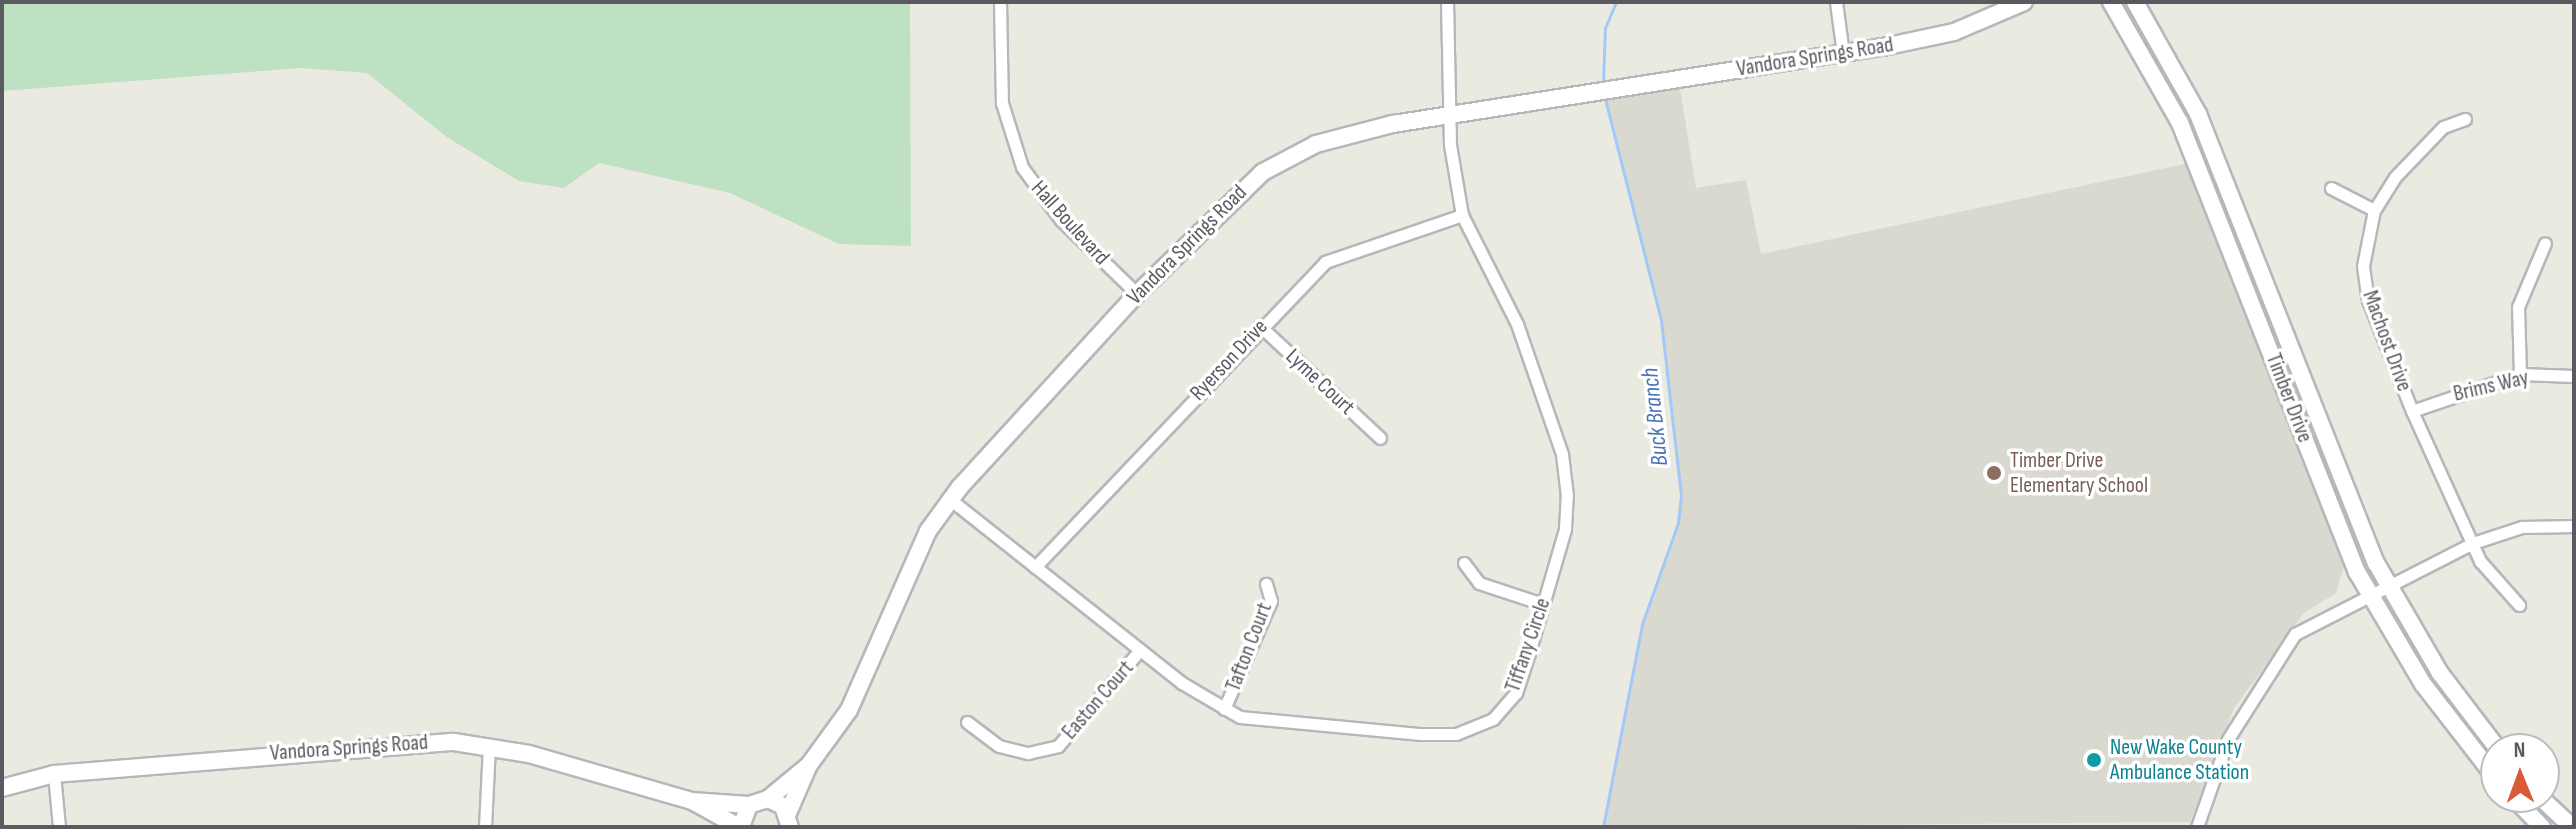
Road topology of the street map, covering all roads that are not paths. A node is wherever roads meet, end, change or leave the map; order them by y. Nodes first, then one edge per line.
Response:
1 (1000, 2) edge
2 (1447, 2) edge
3 (1836, 2) edge
4 (2024, 2) edge
5 (2111, 2) edge
6 (2135, 2) edge
7 (1843, 54) junction
8 (1448, 115) junction
9 (2465, 119) dead end
10 (2331, 188) dead end
11 (2374, 210) junction
12 (1462, 215) junction
13 (2545, 243) dead end
14 (1137, 294) junction
15 (1260, 326) junction
16 (2520, 374) junction
17 (2574, 376) edge
18 (2412, 411) junction
19 (1380, 438) dead end
20 (951, 500) junction
21 (2574, 526) edge
22 (2473, 543) junction
23 (1464, 563) dead end
24 (1035, 567) junction
25 (2387, 582) junction
26 (1266, 584) dead end
27 (2369, 592) junction
28 (1543, 604) junction
29 (2519, 605) dead end
30 (1140, 650) junction
31 (1224, 709) junction
32 (967, 722) dead end
33 (2486, 733) edge
34 (489, 746) junction
35 (2480, 757) edge
36 (809, 765) junction
37 (54, 774) junction
38 (2, 788) edge
39 (768, 799) junction
40 (692, 801) junction
41 (749, 805) junction
42 (2557, 813) edge
43 (789, 820) edge
44 (59, 827) edge
45 (485, 827) edge
46 (740, 827) edge
47 (2197, 827) edge
48 (2572, 827) edge

1 - 14 street, Hall Boulevard
2 - 8 street, Tiffany Circle
3 - 7 street
4 - 7 street, Vandora Springs Road
5 - 27 street, Timber Drive
6 - 25 street, Timber Drive
7 - 8 street, Vandora Springs Road
8 - 12 street, Tiffany Circle
8 - 14 street, Vandora Springs Road
9 - 11 street, Machost Drive
10 - 11 street
11 - 18 street, Machost Drive
12 - 15 street, Ryerson Drive
12 - 28 street, Tiffany Circle
13 - 16 street
14 - 20 street, Vandora Springs Road
15 - 19 street, Lyme Court
15 - 24 street, Ryerson Drive
16 - 17 street, Brims Way
16 - 18 street, Brims Way
18 - 22 street, Machost Drive
20 - 24 street, Tiffany Circle
20 - 36 street, Vandora Springs Road
21 - 22 street
22 - 25 street
22 - 29 street, Machost Drive
23 - 28 street
24 - 30 street, Tiffany Circle
25 - 27 street
25 - 33 street, Timber Drive
26 - 31 street, Tafton Court
27 - 35 street, Timber Drive
27 - 47 street
28 - 31 street, Tiffany Circle
30 - 31 street, Tiffany Circle
30 - 32 street, Easton Court
34 - 37 street, Vandora Springs Road
34 - 40 street, Vandora Springs Road
34 - 45 street
36 - 39 street, Vandora Springs Road
36 - 43 street, Vandora Springs Road
37 - 38 street, Vandora Springs Road
37 - 44 street
39 - 41 street
39 - 43 street
40 - 41 street, Vandora Springs Road
40 - 46 street, Vandora Springs Road
41 - 46 street
42 - 48 street

